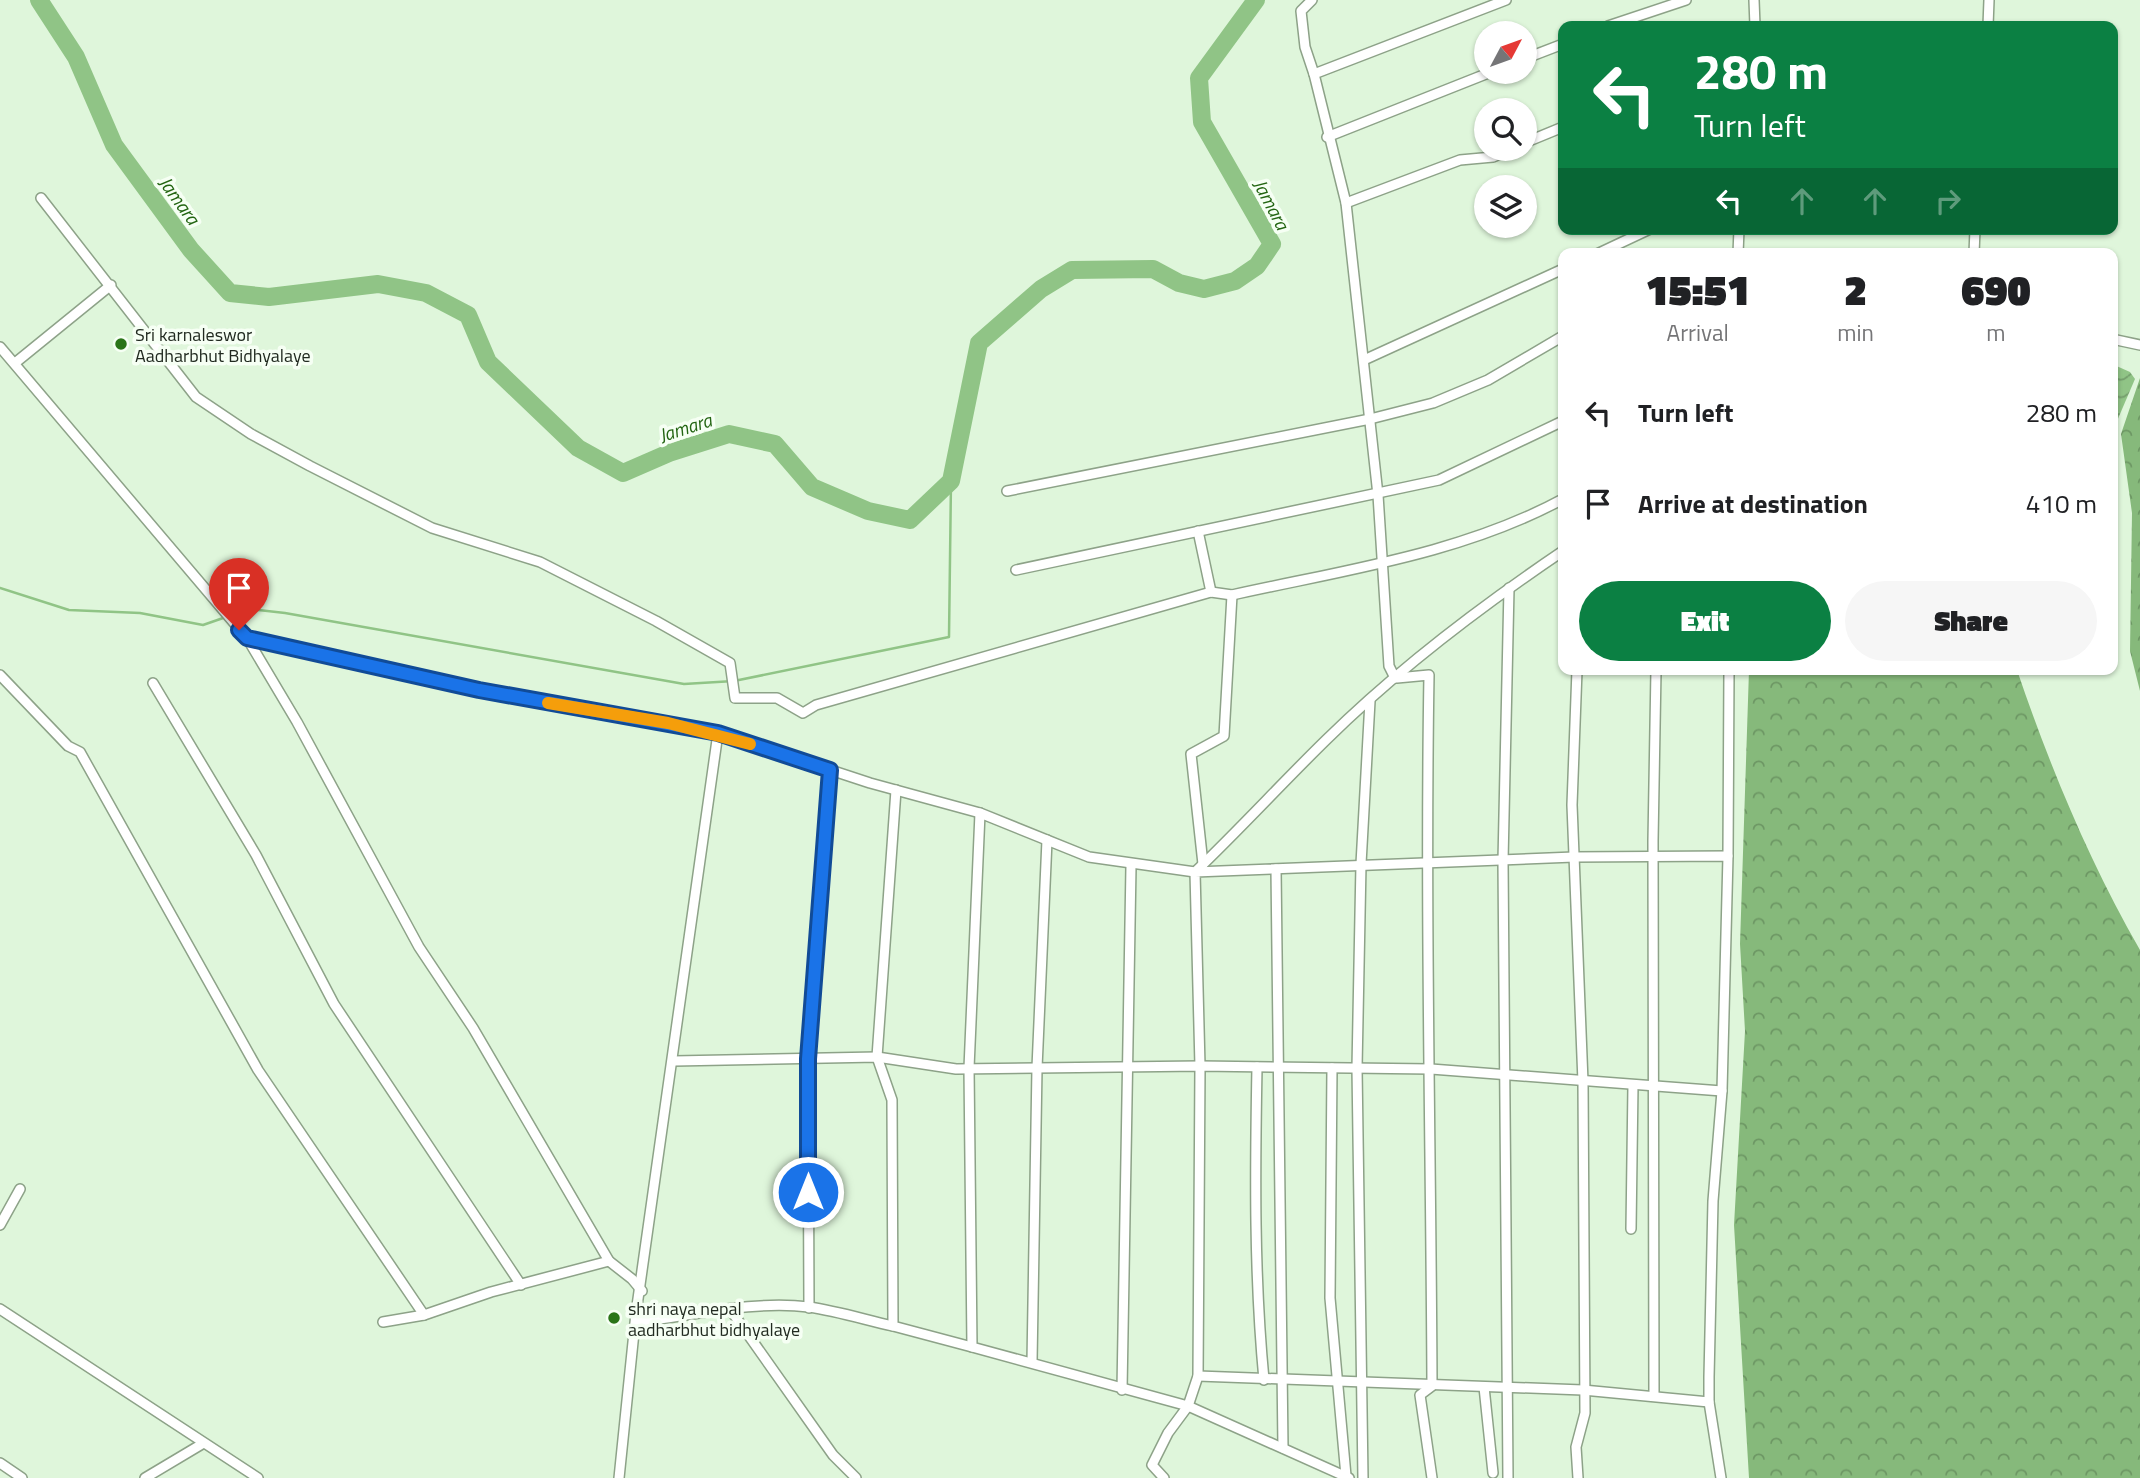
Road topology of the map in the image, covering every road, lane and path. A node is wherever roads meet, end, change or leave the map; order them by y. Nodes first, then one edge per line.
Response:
1 (1312, 0) edge
2 (1506, 0) edge
3 (1686, 0) edge
4 (1754, 0) edge
5 (1989, 0) edge
6 (1623, 21) edge
7 (1755, 21) edge
8 (1988, 21) edge
9 (1558, 46) edge
10 (1537, 54) edge
11 (1314, 74) junction
12 (1474, 79) edge
13 (1558, 129) edge
14 (1327, 137) junction
15 (1537, 138) edge
16 (1474, 159) edge
17 (41, 198) dead end
18 (1346, 203) junction
19 (1637, 235) edge
20 (1610, 248) edge
21 (1558, 271) edge
22 (111, 285) junction
23 (1558, 339) edge
24 (2118, 341) edge
25 (2140, 345) edge
26 (0, 347) edge
27 (1364, 360) junction
28 (15, 363) junction
29 (1370, 419) junction
30 (1558, 423) edge
31 (1007, 491) dead end
32 (1378, 495) junction
33 (1558, 502) edge
34 (1198, 531) junction
35 (1558, 554) edge
36 (1380, 562) junction
37 (1016, 570) dead end
38 (1509, 588) junction
39 (1212, 592) junction
40 (1232, 596) junction
41 (247, 638) junction
42 (0, 675) edge
43 (1577, 675) edge
44 (1656, 675) edge
45 (1729, 675) edge
46 (1395, 678) junction
47 (153, 683) dead end
48 (1370, 701) junction
49 (718, 733) junction
50 (830, 770) junction
51 (896, 790) junction
52 (980, 813) junction
53 (1046, 841) junction
54 (1653, 856) junction
55 (1728, 856) junction
56 (1574, 857) junction
57 (1503, 861) junction
58 (1426, 862) junction
59 (1203, 864) junction
60 (1361, 864) junction
61 (1131, 866) junction
62 (1276, 869) junction
63 (1195, 872) junction
64 (877, 1057) junction
65 (808, 1059) junction
66 (674, 1061) junction
67 (1128, 1066) junction
68 (1200, 1066) junction
69 (1258, 1067) junction
70 (1279, 1067) junction
71 (969, 1068) junction
72 (1037, 1068) junction
73 (1332, 1068) junction
74 (1357, 1069) junction
75 (1431, 1069) junction
76 (1507, 1073) junction
77 (1583, 1082) junction
78 (1633, 1084) junction
79 (1654, 1086) junction
80 (1723, 1091) junction
81 (20, 1189) dead end
82 (0, 1225) edge
83 (1631, 1229) dead end
84 (610, 1261) junction
85 (520, 1285) junction
86 (642, 1291) junction
87 (809, 1307) junction
88 (0, 1309) edge
89 (730, 1309) junction
90 (424, 1315) junction
91 (383, 1322) dead end
92 (636, 1322) junction
93 (894, 1326) junction
94 (972, 1347) junction
95 (1032, 1362) junction
96 (1198, 1376) junction
97 (1265, 1380) junction
98 (1284, 1381) junction
99 (1339, 1382) junction
100 (1363, 1382) junction
101 (1432, 1386) junction
102 (1484, 1387) junction
103 (1507, 1387) junction
104 (1122, 1390) junction
105 (1583, 1390) junction
106 (1654, 1396) junction
107 (1709, 1402) junction
108 (1188, 1406) junction
109 (202, 1444) junction
110 (1283, 1448) junction
111 (0, 1463) edge
112 (1493, 1474) dead end
113 (1348, 1477) edge
114 (22, 1478) edge
115 (145, 1478) edge
116 (258, 1478) edge
117 (619, 1478) edge
118 (856, 1478) edge
119 (1164, 1478) edge
120 (1363, 1478) edge
121 (1432, 1478) edge
122 (1508, 1478) edge
123 (1578, 1478) edge
124 (1721, 1478) edge

1 - 11 street
2 - 11 street
3 - 6 street
4 - 7 street
5 - 8 street
9 - 10 street
11 - 14 street
12 - 14 street
13 - 15 street
14 - 18 street
16 - 18 street
17 - 22 street
18 - 27 street
19 - 20 street
21 - 27 street
22 - 28 street
22 - 39 street
23 - 29 street
24 - 25 street
26 - 28 street
27 - 29 street
28 - 41 street
29 - 31 street
29 - 32 street
30 - 32 street
32 - 34 street
32 - 36 street
33 - 36 street
34 - 37 street
34 - 39 street
35 - 38 street
36 - 40 street
36 - 46 street
38 - 46 street
38 - 57 street
39 - 40 street
40 - 59 street
41 - 49 street
41 - 84 street
42 - 90 street
43 - 56 street
44 - 54 street
45 - 55 street
46 - 48 street
46 - 58 street
47 - 85 street
48 - 59 street
48 - 60 street
49 - 50 street
49 - 66 street
50 - 51 street
50 - 65 street
51 - 52 street
51 - 64 street
52 - 53 street
52 - 71 street
53 - 61 street
53 - 72 street
54 - 55 street
54 - 56 street
54 - 79 street
55 - 80 street
56 - 57 street
56 - 77 street
57 - 58 street
57 - 76 street
58 - 60 street
58 - 75 street
59 - 63 street
60 - 62 street
60 - 74 street
61 - 63 street
61 - 67 street
62 - 63 street
62 - 70 street
63 - 68 street
64 - 65 street
64 - 71 street
64 - 93 street
65 - 66 street
65 - 87 street
66 - 86 street
67 - 68 street
67 - 72 street
67 - 104 street
68 - 69 street
68 - 96 street
69 - 70 street
69 - 97 street
70 - 73 street
70 - 98 street
71 - 72 street
71 - 94 street
72 - 95 street
73 - 74 street
73 - 99 street
74 - 75 street
74 - 100 street
75 - 76 street
75 - 101 street
76 - 77 street
76 - 103 street
77 - 78 street
77 - 105 street
78 - 79 street
78 - 83 street
79 - 80 street
79 - 106 street
80 - 107 street
81 - 82 street
84 - 85 street
84 - 86 street
85 - 90 street
86 - 92 street
87 - 89 street
87 - 93 street
88 - 109 street
89 - 92 street
89 - 118 street
90 - 91 street
92 - 117 street
93 - 94 street
94 - 95 street
95 - 104 street
96 - 97 street
96 - 108 street
97 - 98 street
98 - 99 street
98 - 110 street
99 - 100 street
99 - 113 street
100 - 101 street
100 - 120 street
101 - 102 street
101 - 121 street
102 - 103 street
102 - 112 street
103 - 105 street
103 - 122 street
104 - 108 street
105 - 106 street
105 - 123 street
106 - 107 street
107 - 124 street
108 - 110 street
108 - 119 street
109 - 115 street
109 - 116 street
110 - 113 street
111 - 114 street

